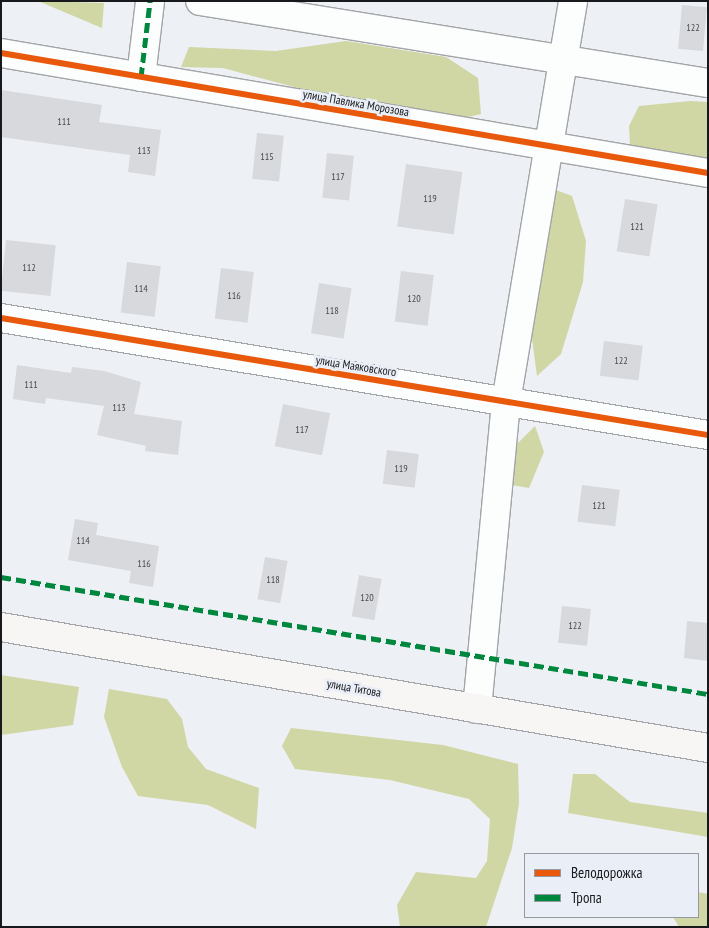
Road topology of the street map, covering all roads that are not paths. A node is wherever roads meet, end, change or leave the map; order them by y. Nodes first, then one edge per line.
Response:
1 (150, 1) edge
2 (200, 1) edge
3 (573, 1) edge
4 (1, 53) edge
5 (563, 61) junction
6 (141, 77) junction
7 (708, 84) edge
8 (549, 148) junction
9 (708, 173) edge
10 (1, 318) edge
11 (506, 402) junction
12 (708, 435) edge
13 (1, 627) edge
14 (478, 709) junction
15 (708, 748) edge

1 - 6 street
2 - 5 street
3 - 5 street
4 - 6 street, улица Павлика Морозова
5 - 7 street
5 - 8 street
6 - 8 street, улица Павлика Морозова
8 - 9 street, улица Павлика Морозова
8 - 11 street
10 - 11 street, улица Маяковского
11 - 12 street, улица Маяковского
11 - 14 street
13 - 14 main road, улица Титова
14 - 15 main road, улица Титова

